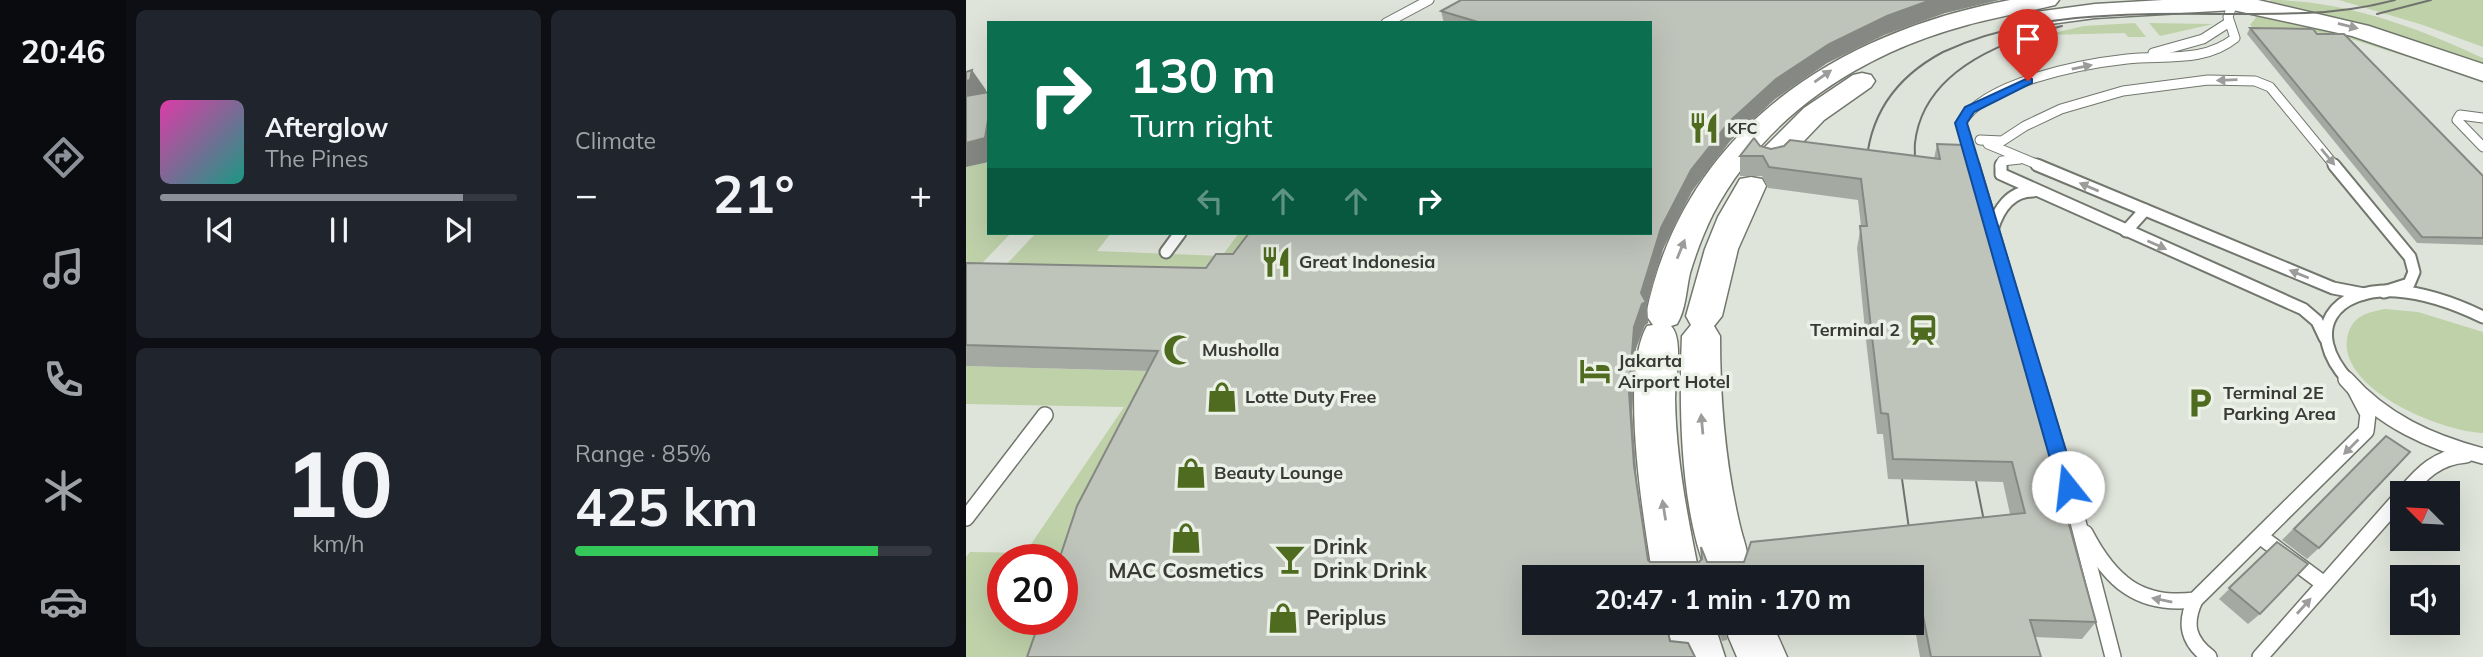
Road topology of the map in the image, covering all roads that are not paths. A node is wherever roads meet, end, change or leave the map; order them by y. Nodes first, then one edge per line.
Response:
1 (1429, 0) edge
2 (2047, 0) edge
3 (2310, 0) edge
4 (2159, 3) edge
5 (2236, 9) edge
6 (1390, 21) edge
7 (2483, 53) edge
8 (2128, 58) junction
9 (2483, 74) edge
10 (2483, 118) edge
11 (1962, 127) junction
12 (1980, 140) junction
13 (2483, 146) edge
14 (1771, 158) edge
15 (2030, 162) junction
16 (1751, 186) dead end
17 (2038, 192) junction
18 (2145, 210) junction
19 (1992, 230) junction
20 (2126, 231) junction
21 (1179, 235) edge
22 (1166, 252) dead end
23 (2384, 292) junction
24 (2364, 294) junction
25 (2457, 306) junction
26 (2483, 312) edge
27 (2483, 317) edge
28 (2325, 338) junction
29 (2355, 389) junction
30 (1045, 415) dead end
31 (2483, 457) edge
32 (2415, 481) edge
33 (2390, 509) edge
34 (2076, 514) junction
35 (966, 518) edge
36 (2261, 537) junction
37 (1726, 563) edge
38 (1675, 565) edge
39 (2324, 584) junction
40 (2195, 600) junction
41 (1694, 635) edge
42 (1700, 657) edge
43 (2113, 657) edge
44 (2208, 657) edge
45 (2260, 657) edge

1 - 6 lane
38 -> 2 street
3 - 7 street
4 - 5 street
4 - 14 street
5 - 8 lane
5 - 8 lane
5 -> 9 street
11 -> 8 lane
10 - 13 lane
11 - 12 lane
11 - 19 lane
12 - 15 lane
12 - 23 lane
15 - 17 lane
18 -> 15 lane
37 -> 16 street
17 - 19 lane
17 - 20 lane
18 - 20 lane
24 -> 18 lane
19 - 34 lane
20 -> 28 lane
21 - 22 lane
23 - 24 lane
23 - 25 lane
24 - 28 lane
25 - 26 lane
25 - 27 lane
28 - 29 lane
29 - 31 lane
29 -> 36 lane
30 - 35 lane
31 - 32 lane
33 - 39 lane
40 -> 34 lane
34 - 43 lane
36 - 39 lane
36 - 40 lane
45 -> 39 lane
40 - 44 lane
41 - 42 street

